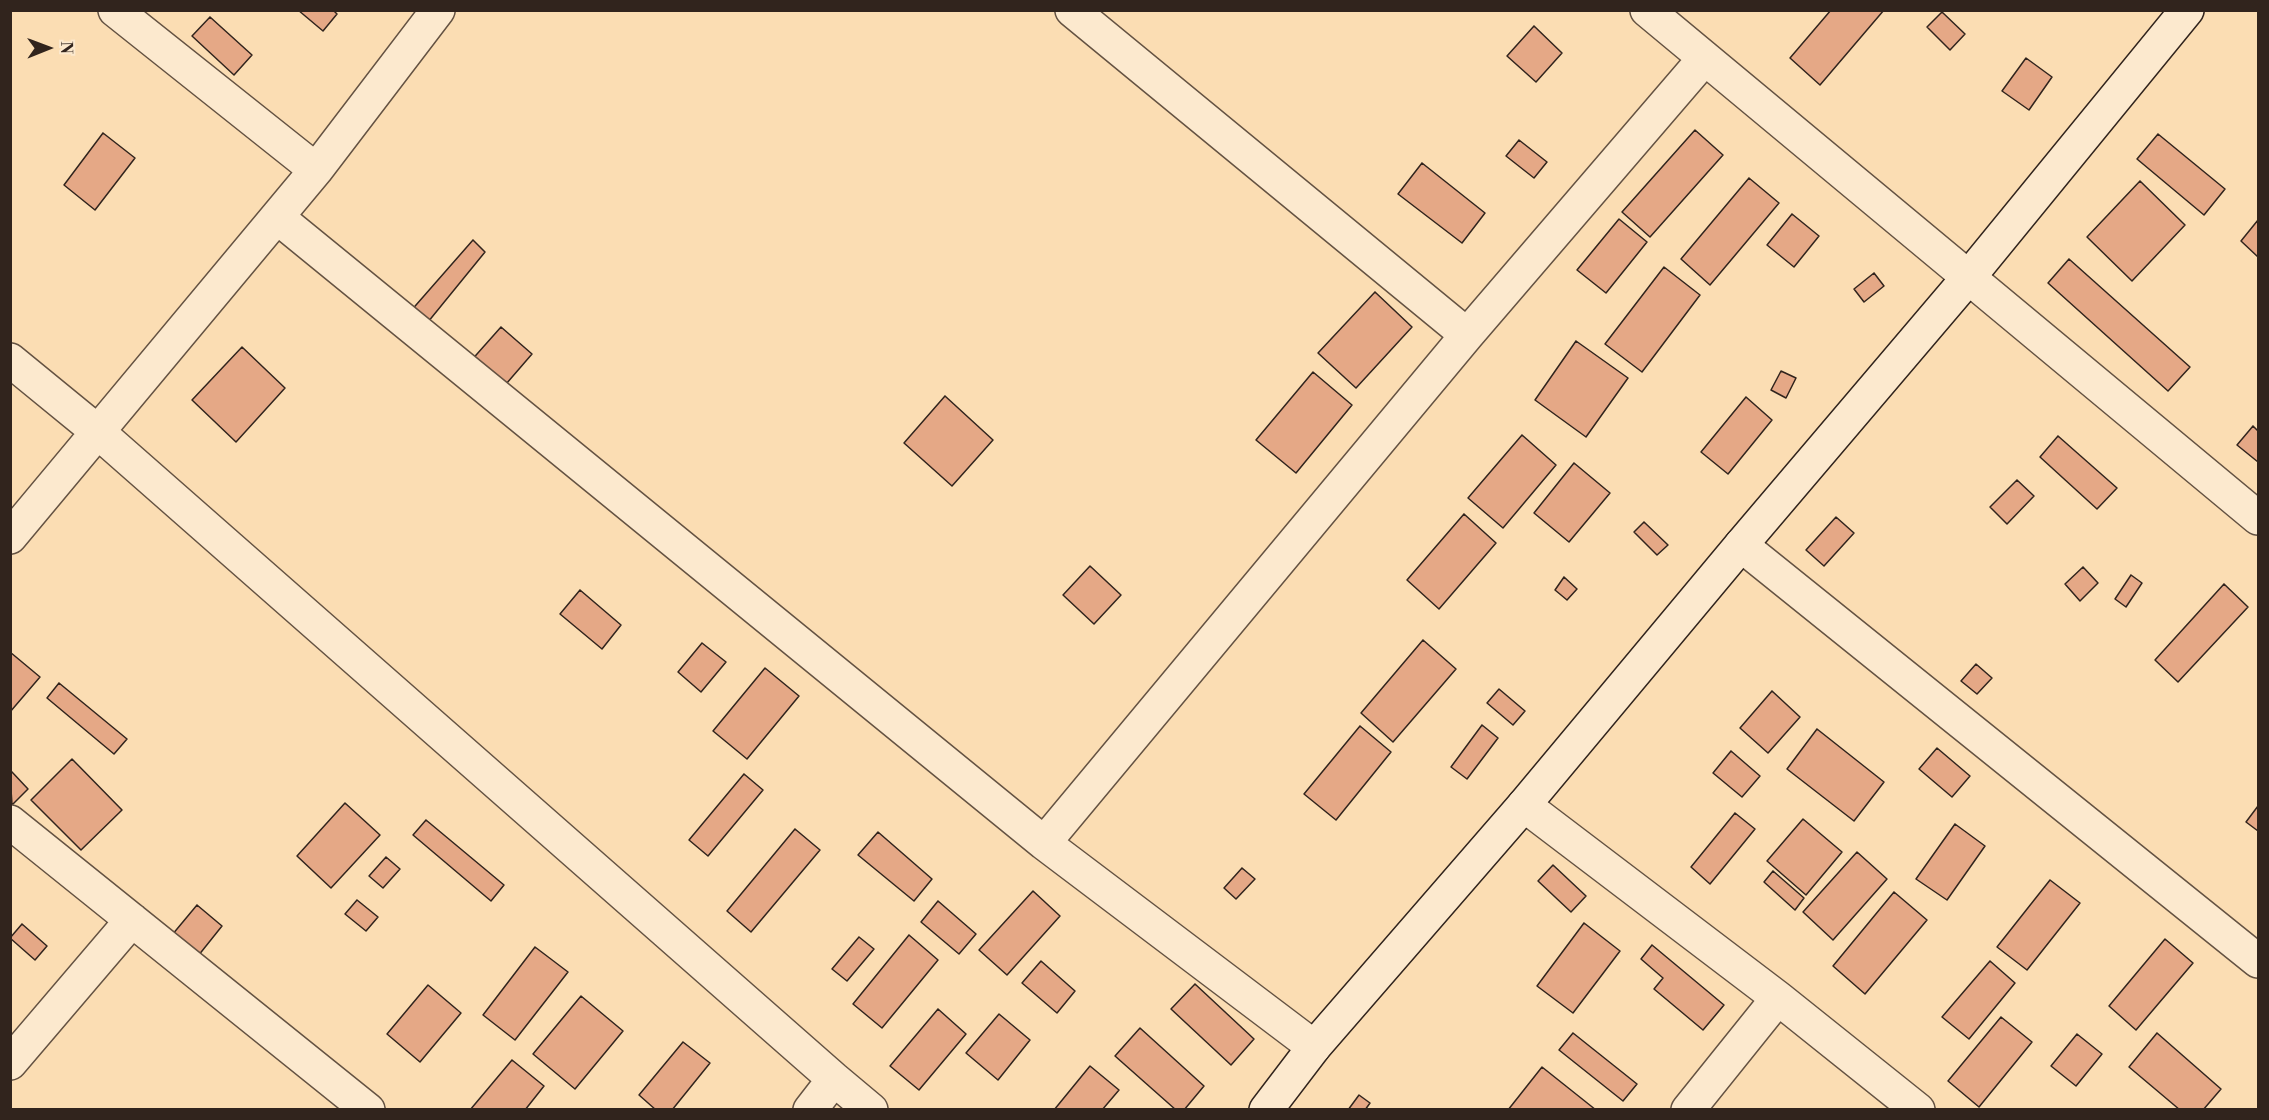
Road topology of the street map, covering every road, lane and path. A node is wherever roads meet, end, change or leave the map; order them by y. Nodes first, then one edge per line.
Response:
1 (115, 10) edge
2 (438, 10) edge
3 (1072, 10) edge
4 (1647, 10) edge
5 (2187, 10) edge
6 (1704, 58) junction
7 (316, 170) junction
8 (277, 217) junction
9 (1968, 278) junction
10 (1467, 335) junction
11 (10, 360) edge
12 (98, 432) junction
13 (2259, 518) edge
14 (10, 537) edge
15 (1741, 545) junction
16 (1524, 805) junction
17 (10, 822) edge
18 (1044, 843) junction
19 (132, 920) junction
20 (2259, 961) edge
21 (1778, 998) junction
22 (1314, 1047) junction
23 (10, 1063) edge
24 (834, 1080) junction
25 (368, 1110) edge
26 (810, 1110) edge
27 (871, 1110) edge
28 (1266, 1110) edge
29 (1688, 1110) edge
30 (1918, 1110) edge

1 - 7 street
2 - 7 street
3 - 10 street
4 - 6 street
5 - 9 street
6 - 9 street
6 - 10 street
7 - 8 street
8 - 12 street
8 - 18 street
9 - 13 street
9 - 15 street
10 - 18 street
11 - 12 street
12 - 14 street
12 - 24 street
15 - 16 street
15 - 20 street
16 - 21 street
16 - 22 street
17 - 19 street
18 - 22 street
19 - 23 street
19 - 25 street
21 - 29 street
21 - 30 street
22 - 28 street
24 - 26 street
24 - 27 street

